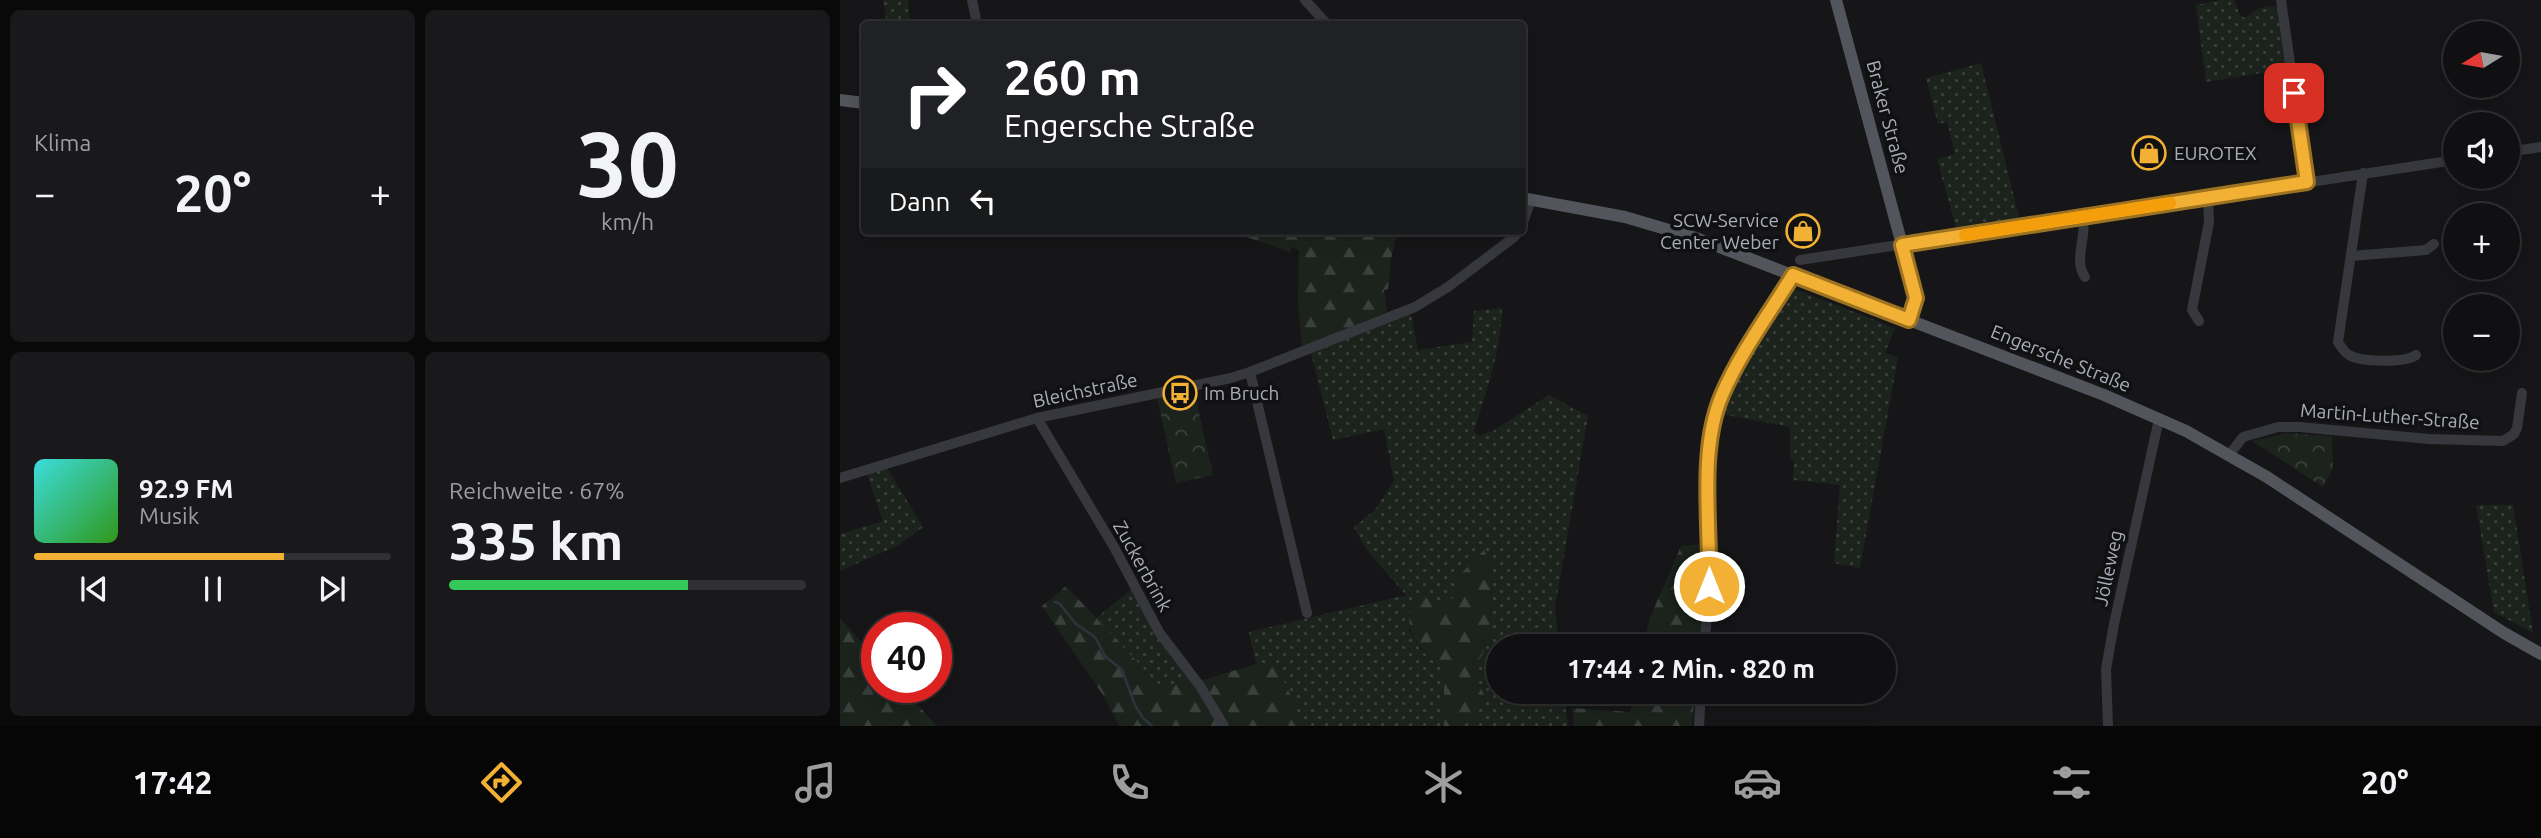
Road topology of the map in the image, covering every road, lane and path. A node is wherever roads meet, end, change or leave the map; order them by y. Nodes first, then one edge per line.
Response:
1 (972, 0) edge
2 (1305, 0) edge
3 (1836, 0) edge
4 (2281, 0) edge
5 (976, 21) edge
6 (1325, 21) edge
7 (843, 101) edge
8 (861, 103) edge
9 (2541, 147) edge
10 (2520, 150) edge
11 (2443, 162) edge
12 (2363, 173) junction
13 (2307, 182) junction
14 (2208, 197) junction
15 (1527, 199) edge
16 (2083, 217) junction
17 (1516, 235) edge
18 (2434, 244) dead end
19 (1902, 245) junction
20 (2351, 256) junction
21 (1800, 260) dead end
22 (1793, 275) junction
23 (2085, 277) dead end
24 (1909, 320) junction
25 (2199, 321) dead end
26 (2416, 355) dead end
27 (1250, 372) junction
28 (2522, 393) dead end
29 (1038, 418) junction
30 (2159, 419) junction
31 (2229, 455) junction
32 (840, 478) edge
33 (1307, 613) dead end
34 (1705, 634) edge
35 (2541, 654) edge
36 (1700, 704) edge
37 (1224, 726) edge
38 (1699, 726) edge
39 (2108, 726) edge

1 - 5 street
2 - 6 street
3 - 19 main road, Braker Straße
4 - 13 street
7 - 8 main road
9 - 10 street
11 - 12 street
12 - 13 street
12 - 20 street
13 - 14 street
14 - 16 street
14 - 25 street
15 - 22 main road, Engersche Straße
16 - 19 street
16 - 23 street
17 - 27 street, Bleichstraße
18 - 20 street
19 - 21 street
19 - 24 main road, Braker Straße
20 - 26 street
22 - 24 main road, Engersche Straße
22 - 34 street
24 - 30 main road, Engersche Straße
27 - 29 street, Bleichstraße
27 - 33 street
28 - 31 street, Martin-Luther-Straße
29 - 32 street, Bleichstraße
29 - 37 street, Zuckerbrink
30 - 31 main road, Engersche Straße
30 - 39 street, Jölleweg
31 - 35 main road, Engersche Straße
36 - 38 street

